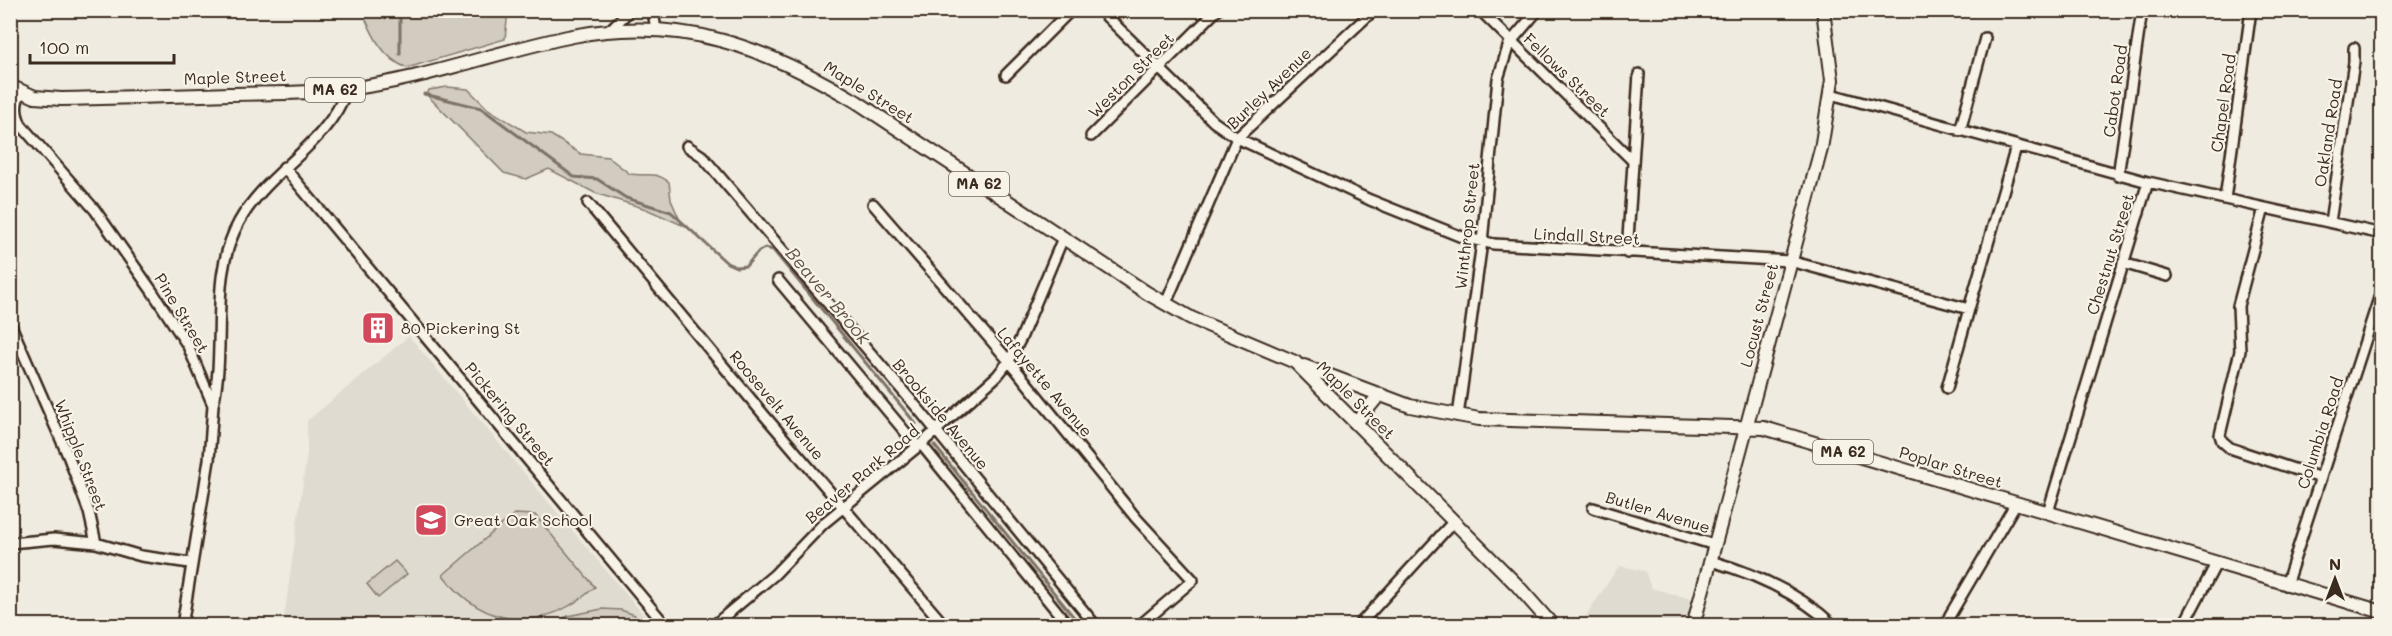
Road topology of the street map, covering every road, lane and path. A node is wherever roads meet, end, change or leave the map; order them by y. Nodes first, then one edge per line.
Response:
1 (630, 10) edge
2 (653, 10) edge
3 (1071, 10) edge
4 (1100, 10) edge
5 (1217, 10) edge
6 (1374, 10) edge
7 (1480, 10) edge
8 (1538, 10) edge
9 (1823, 10) edge
10 (2142, 10) edge
11 (2251, 10) edge
12 (609, 31) junction
13 (656, 31) junction
14 (1985, 38) dead end
15 (1511, 41) junction
16 (2354, 48) dead end
17 (1158, 68) junction
18 (1639, 74) dead end
19 (1006, 75) dead end
20 (16, 88) edge
21 (347, 89) junction
22 (1831, 94) junction
23 (1960, 131) junction
24 (1091, 136) dead end
25 (1237, 138) junction
26 (687, 146) dead end
27 (2016, 147) junction
28 (1633, 161) junction
29 (284, 167) junction
30 (2118, 176) junction
31 (2148, 182) junction
32 (2225, 199) junction
33 (588, 203) dead end
34 (873, 204) dead end
35 (2264, 208) junction
36 (2330, 222) junction
37 (2382, 234) edge
38 (1064, 238) junction
39 (1482, 242) junction
40 (1627, 253) junction
41 (1790, 261) junction
42 (2123, 263) junction
43 (2167, 276) dead end
44 (778, 280) dead end
45 (2382, 290) edge
46 (1166, 303) junction
47 (1969, 309) junction
48 (10, 323) edge
49 (1009, 361) junction
50 (1295, 362) junction
51 (1947, 388) dead end
52 (1379, 395) junction
53 (213, 405) junction
54 (1458, 416) junction
55 (1356, 423) junction
56 (1746, 427) junction
57 (936, 430) junction
58 (919, 445) junction
59 (2321, 478) junction
60 (2016, 503) junction
61 (843, 507) junction
62 (1593, 508) dead end
63 (2048, 512) junction
64 (1454, 521) junction
65 (10, 543) edge
66 (96, 543) junction
67 (1715, 545) junction
68 (1711, 561) junction
69 (2217, 562) junction
70 (190, 563) junction
71 (2286, 585) junction
72 (2382, 612) edge
73 (1064, 620) dead end
74 (182, 626) edge
75 (666, 626) edge
76 (713, 626) edge
77 (945, 626) edge
78 (1096, 626) edge
79 (1139, 626) edge
80 (1358, 626) edge
81 (1553, 626) edge
82 (1694, 626) edge
83 (1834, 626) edge
84 (1946, 626) edge
85 (2183, 626) edge

1 - 12 street
2 - 13 street
3 - 19 street
4 - 17 street, Lindall Street
5 - 17 street, Weston Street
6 - 25 street, Burley Avenue
7 - 15 street, Fellows Street
8 - 15 street
9 - 22 main road, Locust Street
10 - 30 street, Cabot Road
11 - 32 street, Chapel Road
12 - 13 main road, Maple Street / MA 62
12 - 21 main road, Maple Street / MA 62
13 - 38 main road, Maple Street / MA 62
14 - 23 street
15 - 28 street, Fellows Street
15 - 39 street, Winthrop Street
16 - 36 street, Oakland Road
17 - 24 street, Weston Street
17 - 25 street, Lindall Street
18 - 28 street
20 - 21 main road, Maple Street / MA 62
20 - 53 street, Pine Street
21 - 29 street
22 - 23 street, Chestnut Street
22 - 41 main road, Locust Street
23 - 27 street, Chestnut Street
25 - 39 street, Lindall Street
25 - 46 street, Burley Avenue
26 - 57 street, Brookside Avenue
27 - 30 street, Chestnut Street
27 - 47 street
28 - 40 street
29 - 53 street
29 - 75 street, Pickering Street
30 - 31 street, Chestnut Street
31 - 32 street
31 - 42 street, Chestnut Street
32 - 35 street
33 - 61 street, Roosevelt Avenue
34 - 49 street, Lafayette Avenue
35 - 36 street
35 - 59 street
36 - 37 street
38 - 46 main road, Maple Street / MA 62
38 - 49 street, Beaver Park Road
39 - 40 street, Lindall Street
39 - 54 street, Winthrop Street
40 - 41 street, Lindall Street
41 - 47 street, Lindall Street
41 - 56 main road, Locust Street
42 - 43 street
42 - 63 street, Chestnut Street
44 - 58 street
45 - 59 street, Columbia Road
46 - 50 main road, Maple Street / MA 62
47 - 51 street
48 - 66 street, Whipple Street
49 - 57 street, Beaver Park Road
49 - 79 street, Lafayette Avenue
50 - 52 main road, Poplar Street / MA 62
50 - 55 main road, Maple Street
52 - 54 main road, Poplar Street / MA 62
52 - 55 main road
53 - 70 street, Pine Street
54 - 56 main road, Poplar Street / MA 62
55 - 64 main road, Maple Street
56 - 60 main road, Poplar Street / MA 62
56 - 67 main road, Locust Street
57 - 58 street, Beaver Park Road
57 - 78 street, Brookside Avenue
58 - 61 street, Beaver Park Road
58 - 73 street
59 - 71 street, Columbia Road
60 - 63 main road, Poplar Street / MA 62
60 - 84 street
61 - 76 street, Beaver Park Road
61 - 77 street, Roosevelt Avenue
62 - 67 street, Butler Avenue
63 - 69 main road, Poplar Street / MA 62
64 - 80 street
64 - 81 main road, Maple Street
65 - 66 street
66 - 70 street
67 - 68 main road, Locust Street
68 - 82 main road, Locust Street
68 - 83 street
69 - 71 main road, Poplar Street / MA 62
69 - 85 street
70 - 74 street, Pine Street
71 - 72 main road, Poplar Street / MA 62

